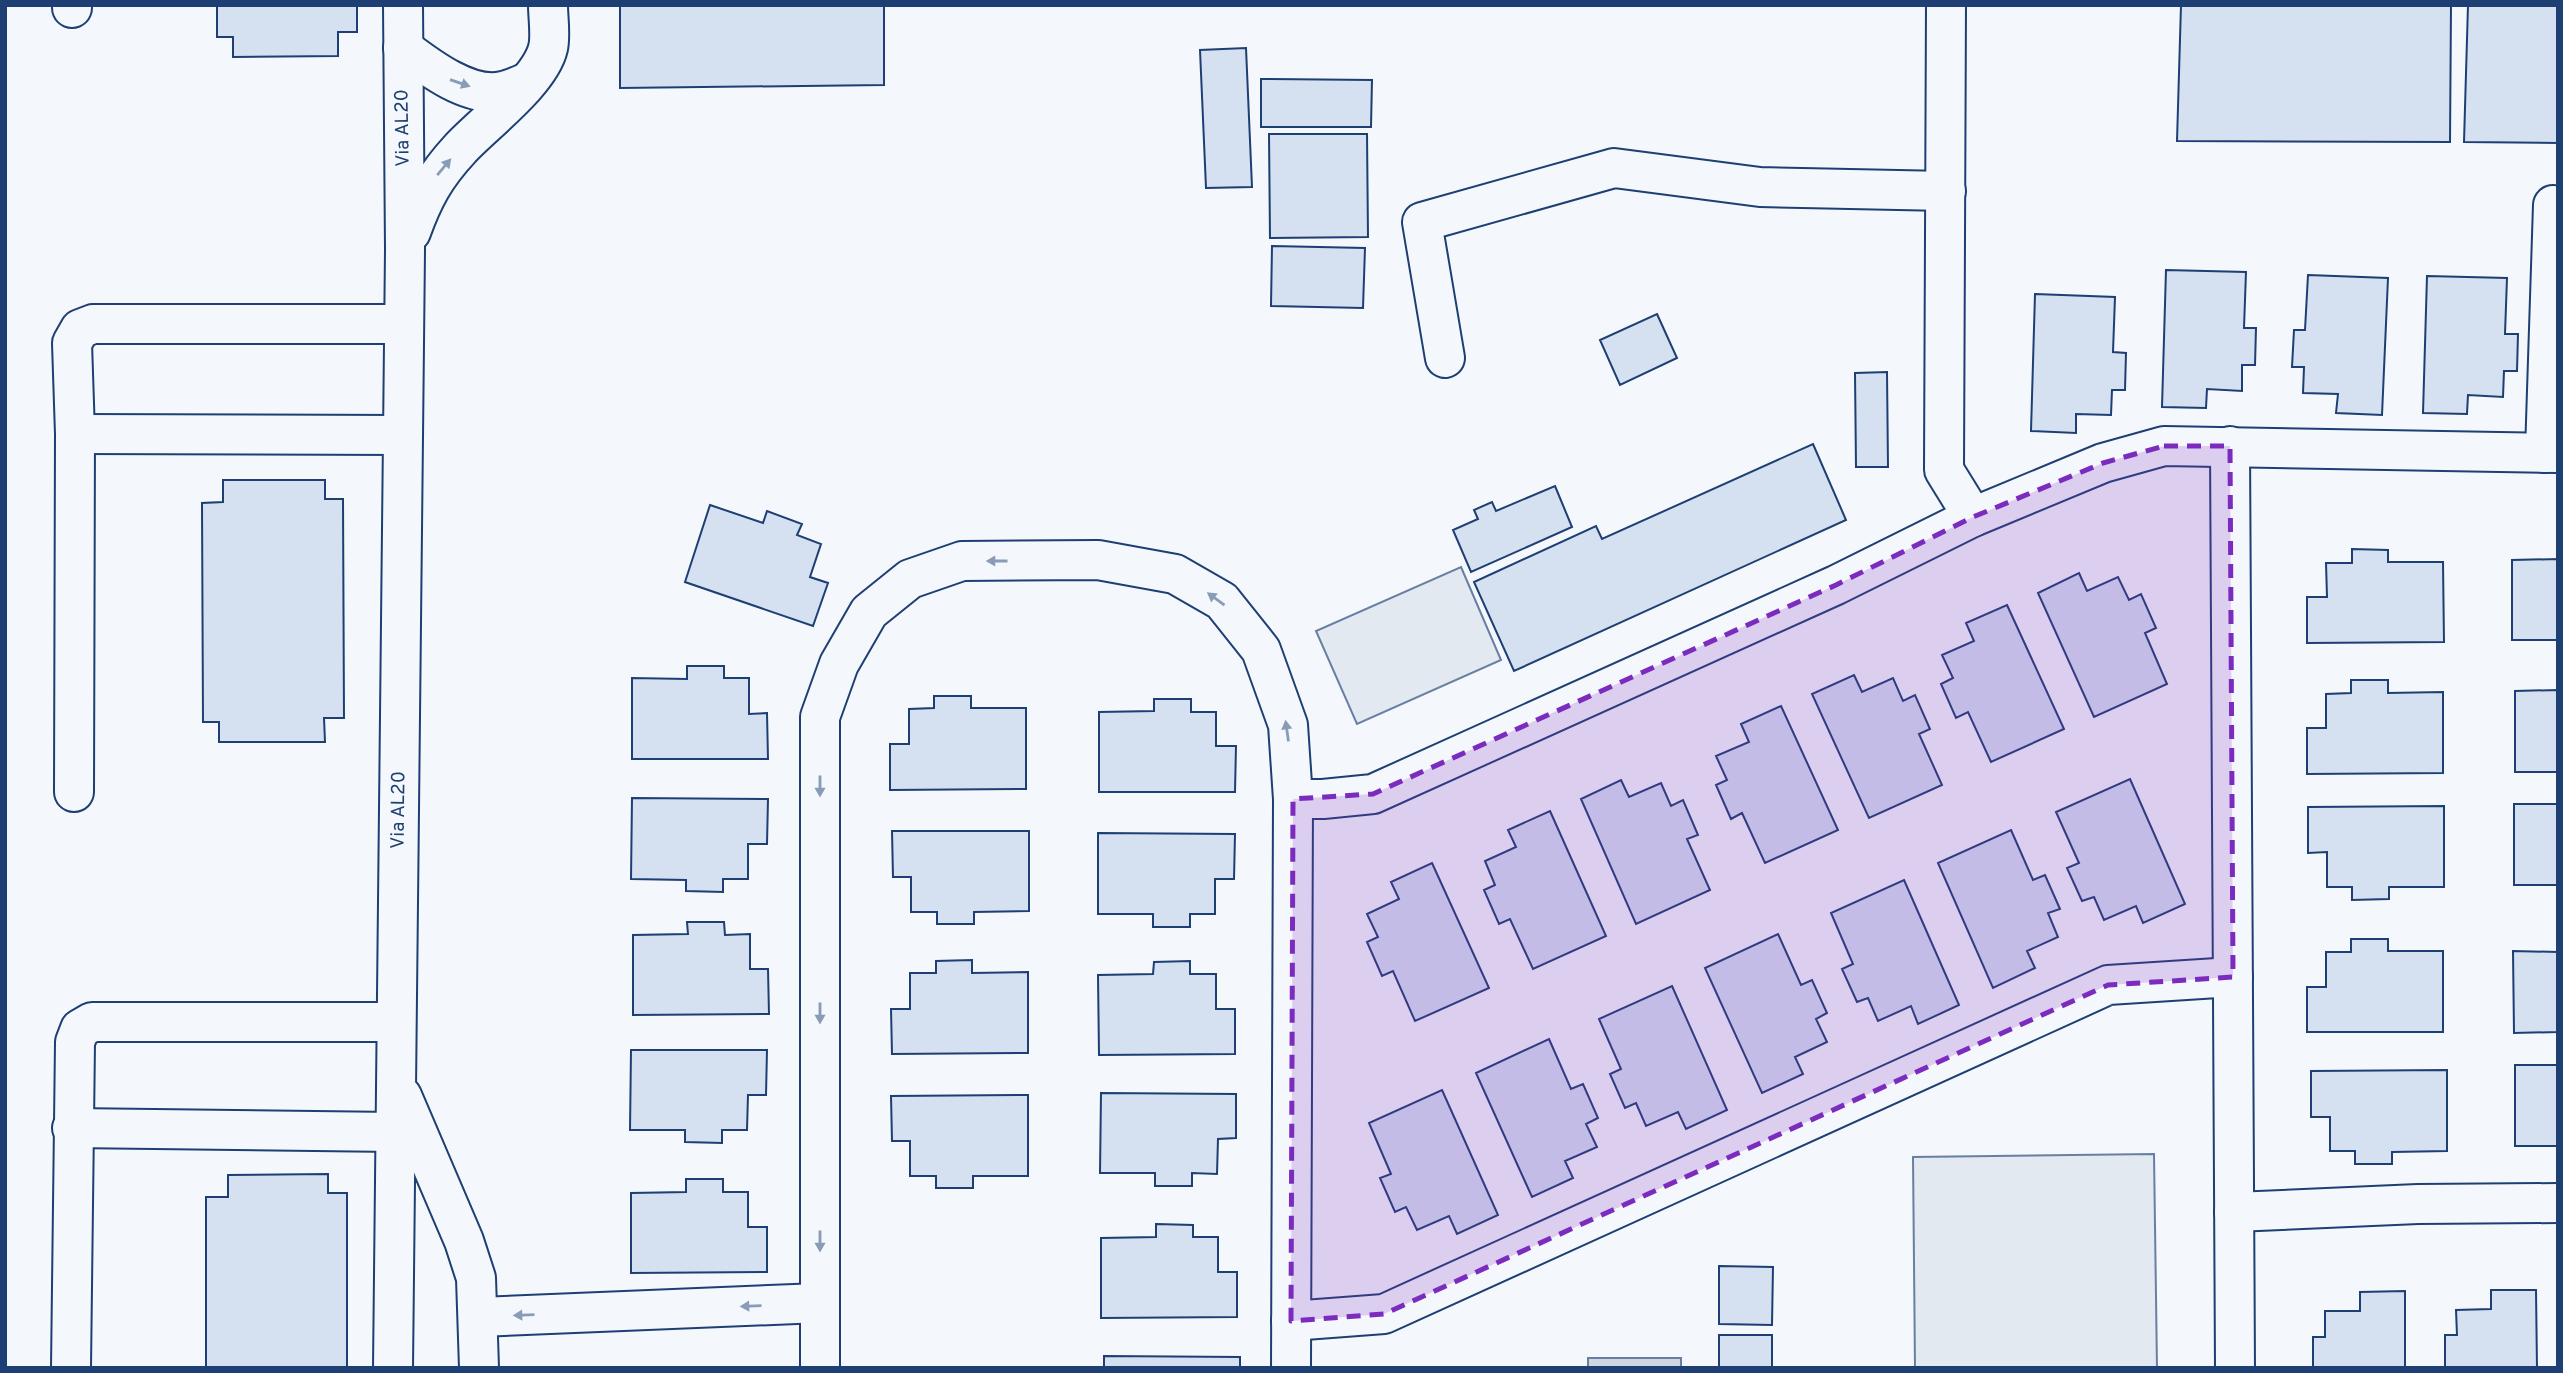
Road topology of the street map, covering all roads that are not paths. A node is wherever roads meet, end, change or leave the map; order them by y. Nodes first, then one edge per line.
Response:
1 (403, 5) edge
2 (548, 5) edge
3 (1946, 5) edge
4 (402, 48) junction
5 (525, 83) junction
6 (1946, 191) junction
7 (2558, 206) edge
8 (405, 250) junction
9 (404, 324) junction
10 (1445, 358) dead end
11 (75, 434) junction
12 (402, 435) junction
13 (2230, 446) junction
14 (2552, 453) edge
15 (1973, 517) junction
16 (74, 792) dead end
17 (1293, 799) junction
18 (2233, 977) junction
19 (396, 1022) junction
20 (396, 1082) junction
21 (72, 1128) junction
22 (395, 1132) junction
23 (2558, 1202) edge
24 (2234, 1212) junction
25 (820, 1303) junction
26 (479, 1317) junction
27 (1291, 1321) junction
28 (71, 1368) edge
29 (393, 1368) edge
30 (479, 1368) edge
31 (820, 1368) edge
32 (1291, 1368) edge
33 (2235, 1368) edge

1 - 4 street, Via AL20
2 - 5 street, Via AL20
3 - 6 street
4 -> 5 street
4 - 8 street, Via AL20
8 -> 5 street, Via AL20
6 - 10 street
6 - 15 street
7 - 14 street
8 - 9 street, Via AL20
9 - 11 street
9 - 12 street, Via AL20
11 - 12 street
11 - 16 street
12 - 19 street, Via AL20
13 - 14 street
13 - 15 street
13 - 18 street
15 - 17 street
17 -> 25 street
17 - 27 street
18 - 24 street
18 - 27 street
19 - 20 street, Via AL20
19 - 21 street
20 - 22 street, Via AL20
20 - 26 street
21 - 22 street
21 - 28 street
22 - 29 street, Via AL20
23 - 24 street
24 - 33 street
25 -> 26 street
25 - 31 street
26 - 30 street
27 - 32 street

